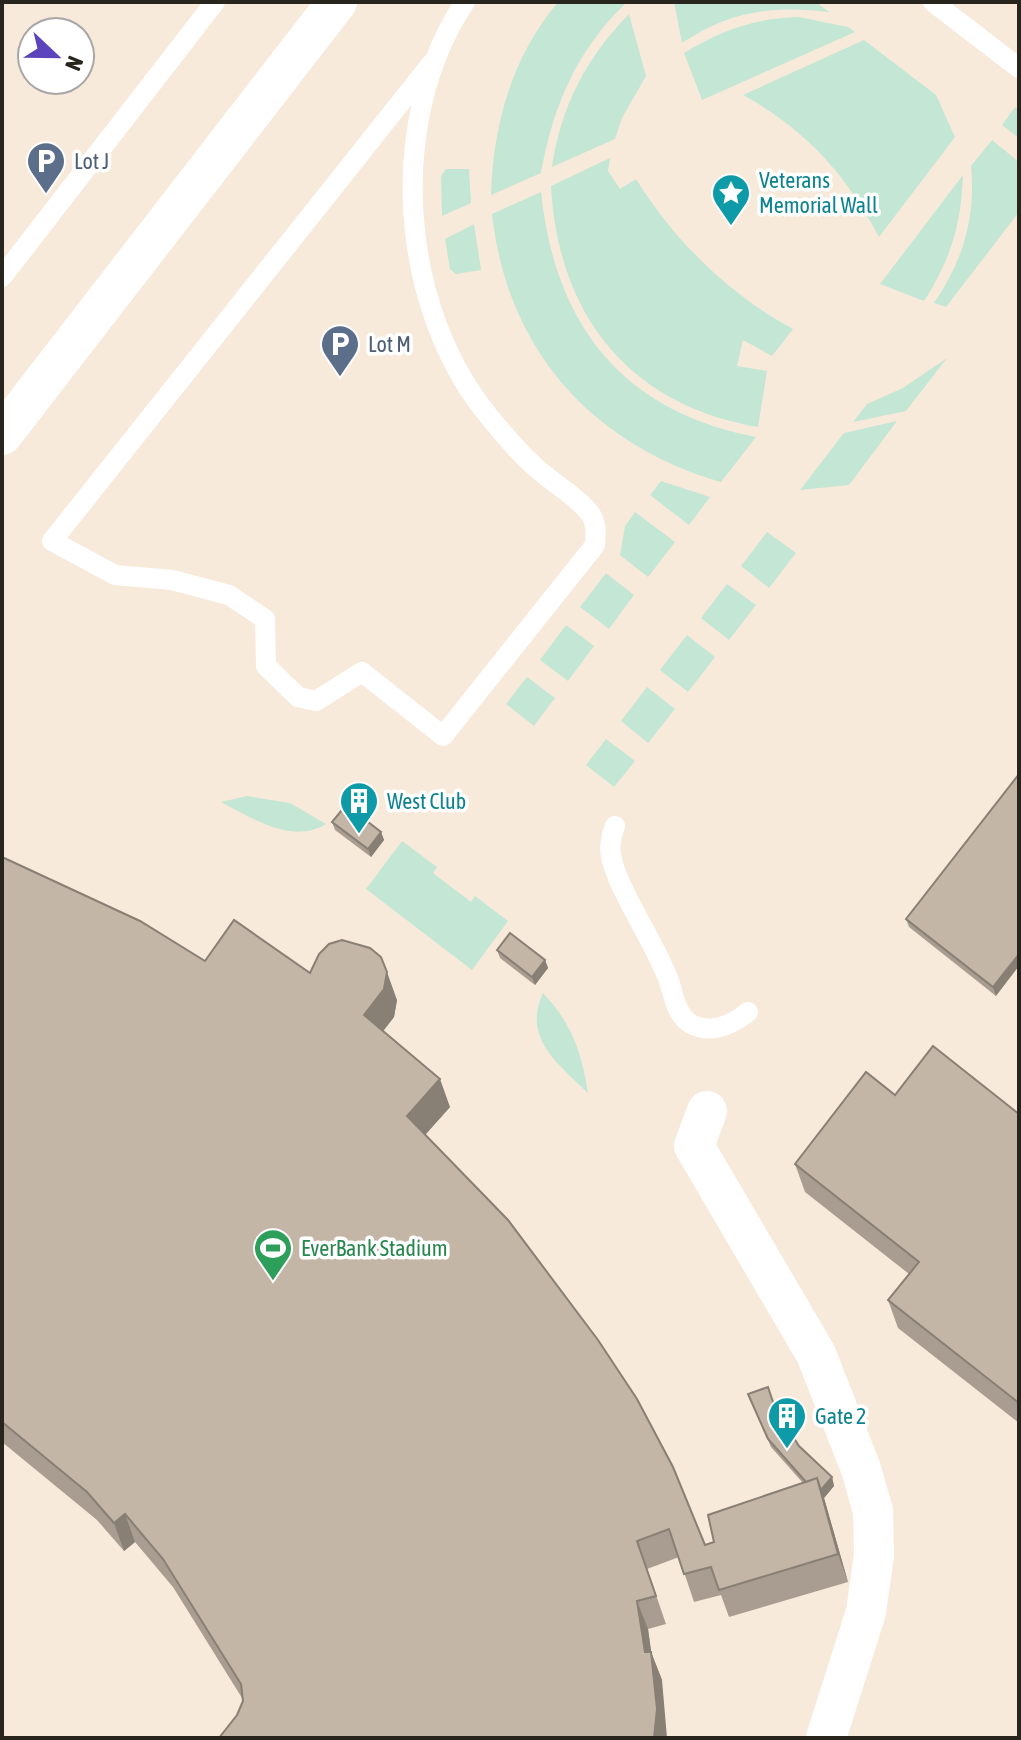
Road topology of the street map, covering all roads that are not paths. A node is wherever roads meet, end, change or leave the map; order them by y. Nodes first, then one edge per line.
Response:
1 (215, 2) edge
2 (337, 2) edge
3 (465, 2) edge
4 (933, 2) edge
5 (432, 63) junction
6 (1019, 68) edge
7 (2, 277) edge
8 (2, 435) edge
9 (615, 826) dead end
10 (748, 1012) dead end
11 (707, 1111) dead end
12 (826, 1738) edge

1 - 7 lane
2 - 8 street
3 - 5 lane
4 - 6 lane
5 - 5 lane
9 - 10 lane
11 - 12 street

